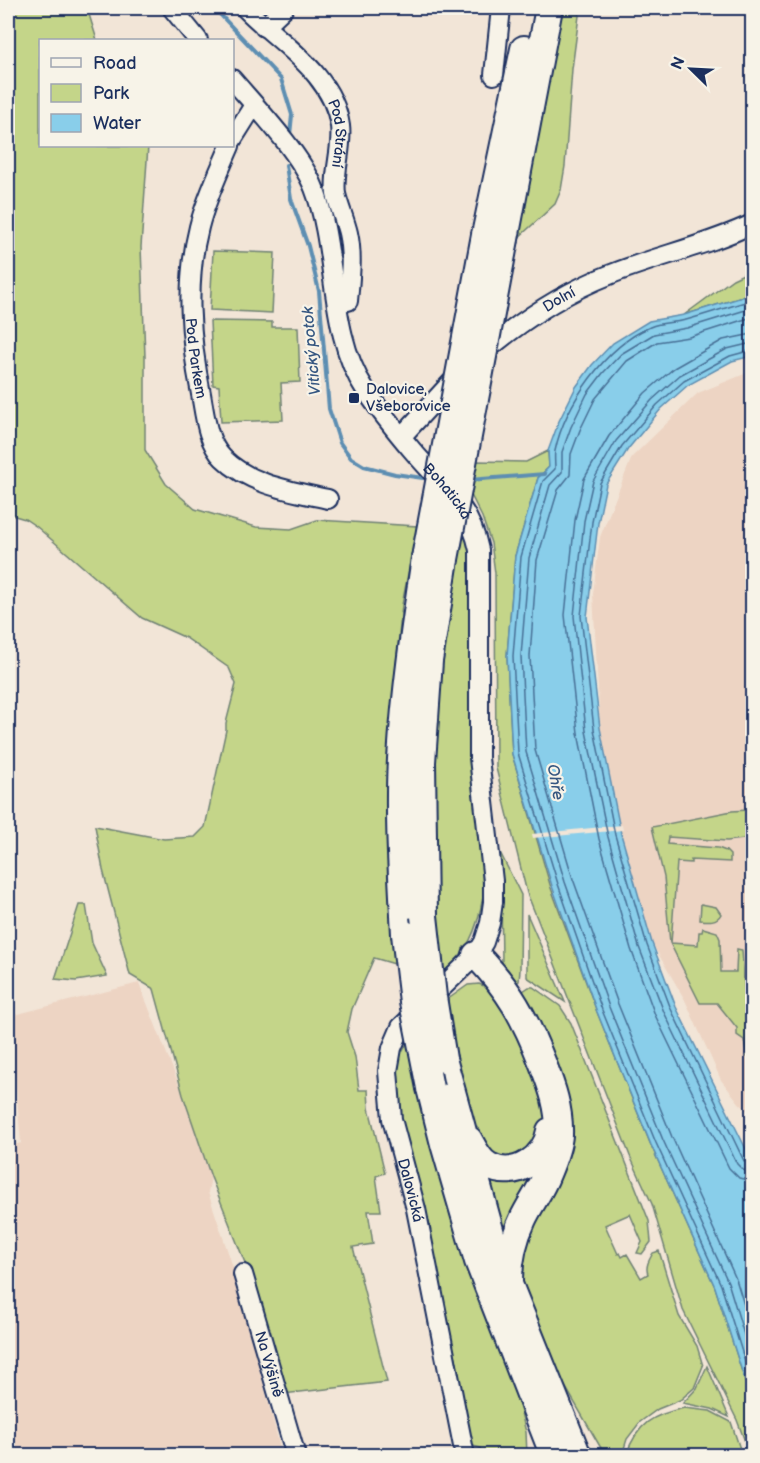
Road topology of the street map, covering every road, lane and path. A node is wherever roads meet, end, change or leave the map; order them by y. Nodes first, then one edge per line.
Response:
1 (172, 8) edge
2 (245, 8) edge
3 (284, 8) edge
4 (501, 8) edge
5 (532, 8) edge
6 (549, 8) edge
7 (264, 27) junction
8 (197, 39) edge
9 (494, 75) dead end
10 (234, 81) edge
11 (254, 105) junction
12 (234, 137) edge
13 (230, 147) edge
14 (753, 224) edge
15 (495, 237) junction
16 (342, 302) junction
17 (402, 436) junction
18 (328, 499) dead end
19 (435, 558) junction
20 (476, 955) junction
21 (550, 1082) junction
22 (460, 1127) junction
23 (243, 1274) dead end
24 (509, 1285) junction
25 (522, 1375) junction
26 (548, 1380) junction
27 (296, 1455) edge
28 (465, 1455) edge
29 (534, 1455) edge
30 (554, 1455) edge
31 (578, 1455) edge
32 (596, 1455) edge

1 - 8 street
2 - 7 street, Pod Strání
3 - 7 street
4 - 9 street
5 - 15 highway
6 - 15 highway
7 - 16 street, Pod Strání
10 - 11 street, Bohatická
11 - 12 street
11 - 16 street, Bohatická
13 - 18 street, Pod Parkem
14 - 17 street, Dolní
15 - 19 highway, bridge
16 - 17 street, Bohatická
17 - 20 street, Bohatická
19 - 22 highway, bridge
19 - 25 highway, bridge
20 - 21 highway
20 - 28 street, Dalovická
21 - 22 highway
21 - 24 highway
22 - 24 highway
23 - 27 street, Na Výšině
24 - 26 highway
25 - 29 highway
25 - 30 highway
26 - 31 highway
26 - 32 highway

